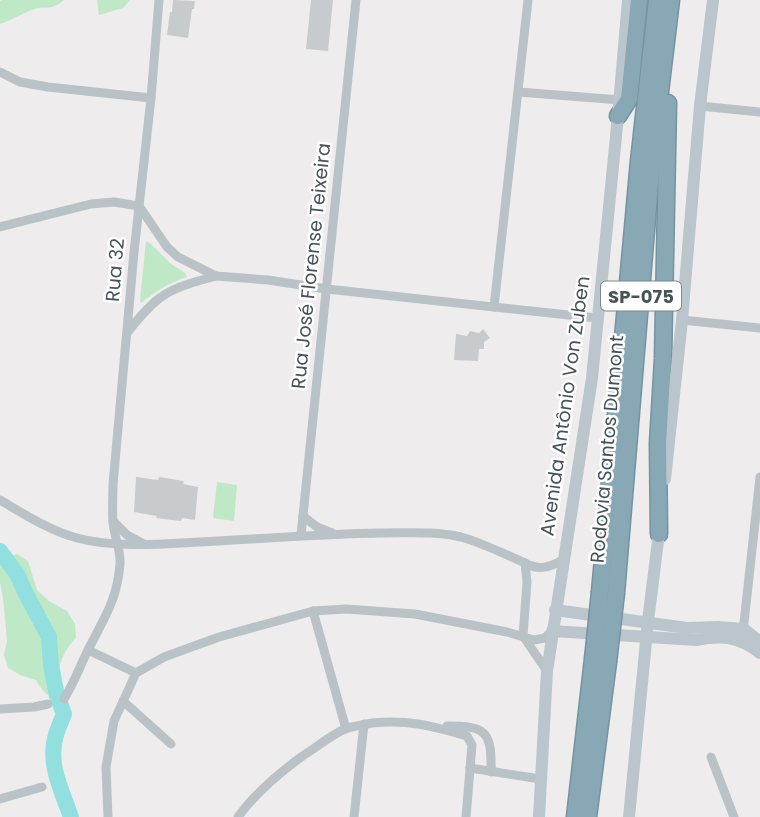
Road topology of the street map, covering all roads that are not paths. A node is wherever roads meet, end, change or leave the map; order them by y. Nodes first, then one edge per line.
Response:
1 (159, 0) edge
2 (356, 0) edge
3 (527, 0) edge
4 (628, 0) edge
5 (639, 0) edge
6 (657, 0) edge
7 (671, 0) edge
8 (713, 0) edge
9 (664, 60) junction
10 (0, 72) edge
11 (519, 92) junction
12 (151, 98) junction
13 (700, 106) junction
14 (619, 108) junction
15 (760, 112) edge
16 (139, 206) junction
17 (0, 227) edge
18 (216, 276) junction
19 (327, 289) junction
20 (495, 307) junction
21 (597, 318) junction
22 (682, 320) junction
23 (760, 328) edge
24 (127, 333) junction
25 (760, 477) edge
26 (0, 500) edge
27 (303, 516) junction
28 (113, 521) junction
29 (659, 534) junction
30 (337, 535) junction
31 (301, 536) junction
32 (116, 543) junction
33 (144, 544) junction
34 (563, 560) junction
35 (525, 563) junction
36 (608, 593) junction
37 (555, 610) junction
38 (313, 611) junction
39 (648, 621) junction
40 (552, 631) junction
41 (743, 635) junction
42 (523, 636) junction
43 (646, 638) junction
44 (760, 642) edge
45 (88, 650) junction
46 (760, 653) edge
47 (600, 661) junction
48 (547, 671) junction
49 (136, 673) junction
50 (64, 699) dead end
51 (123, 701) junction
52 (48, 704) dead end
53 (0, 709) edge
54 (364, 724) junction
55 (434, 726) junction
56 (346, 729) junction
57 (171, 744) dead end
58 (711, 757) dead end
59 (470, 768) junction
60 (491, 772) junction
61 (540, 779) junction
62 (42, 787) dead end
63 (0, 799) edge
64 (108, 817) edge
65 (237, 817) edge
66 (354, 817) edge
67 (466, 817) edge
68 (539, 817) edge
69 (575, 817) edge
70 (589, 817) edge
71 (629, 817) edge
72 (734, 817) edge

1 - 12 street, Rua 32
2 - 19 street, Rua José Florense Teixeira
3 - 11 street
4 - 14 street, Avenida Antônio Von Zuben
5 - 14 highway
6 - 36 highway, Rodovia Santos Dumont / SP-075
7 - 9 highway, Rodovia Santos Dumont / SP-075
8 - 13 street
9 - 29 highway
9 - 36 highway, Rodovia Santos Dumont / SP-075
10 - 12 street
11 - 14 street
11 - 20 street
12 - 16 street, Rua 32
13 - 15 street
13 - 22 street
14 - 21 street, Avenida Antônio Von Zuben
16 - 17 street
16 - 18 street
16 - 24 street, Rua 32
18 - 19 street
18 - 24 street
19 - 20 street
19 - 27 street, Rua José Florense Teixeira
20 - 21 street
21 - 34 street, Avenida Antônio Von Zuben
22 - 23 street
22 - 29 street
24 - 28 street, Rua 32
25 - 41 street
26 - 32 street
27 - 30 street
27 - 31 street, Rua José Florense Teixeira
28 - 32 street, Rua 32
28 - 33 street
29 - 39 street
30 - 31 street
30 - 35 street
31 - 33 street
32 - 33 street
32 - 45 street, Rua 32
34 - 35 street
34 - 37 street, Avenida Antônio Von Zuben
35 - 42 street
36 - 47 highway, Rodovia Santos Dumont / SP-075, bridge
37 - 39 street
37 - 40 street, Avenida Antônio Von Zuben
38 - 42 street
38 - 49 street
38 - 56 street
39 - 41 street
39 - 43 street
40 - 42 street
40 - 43 street
40 - 48 street, Avenida Antônio Von Zuben
41 - 43 street
41 - 44 street
41 - 46 street
42 - 48 street
43 - 71 street
45 - 49 street
45 - 50 street, Rua 32
47 - 69 highway, Rodovia Santos Dumont / SP-075
47 - 70 highway, Rodovia Santos Dumont / SP-075
48 - 61 street, Avenida Antônio Von Zuben
49 - 51 street
51 - 57 street
51 - 64 street
52 - 53 street
54 - 55 street
54 - 56 street
54 - 66 street
55 - 59 street
55 - 60 street
56 - 65 street
58 - 72 street
59 - 60 street
59 - 67 street
60 - 61 street
61 - 68 street, Avenida Antônio Von Zuben
62 - 63 street

